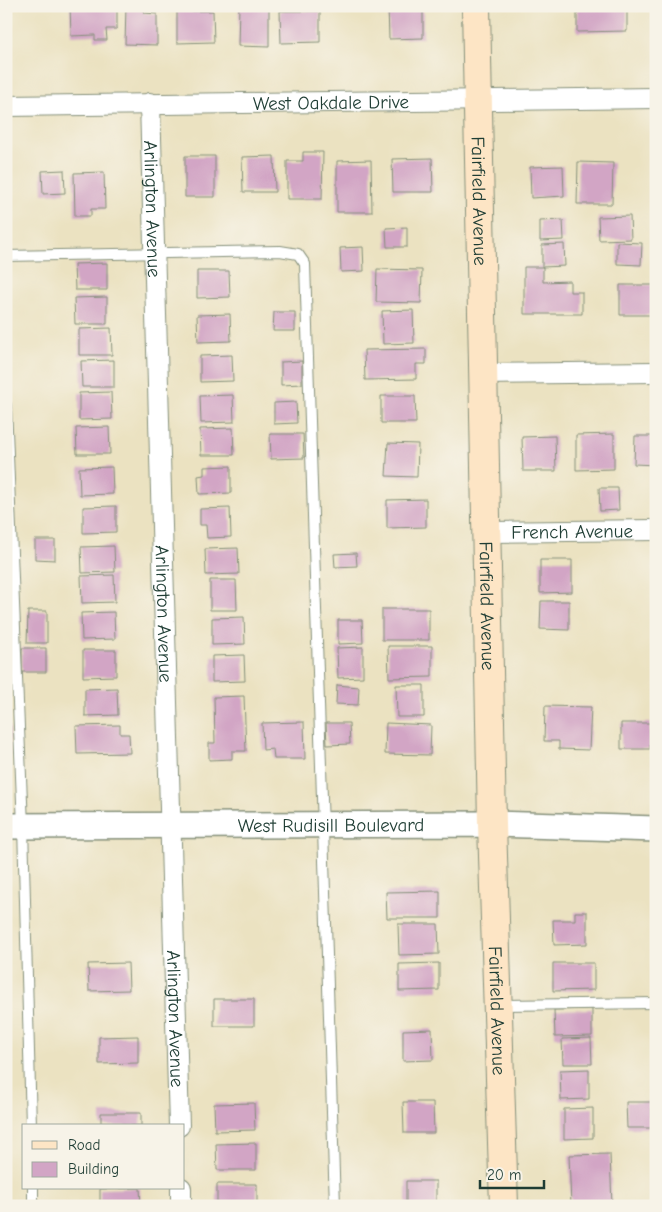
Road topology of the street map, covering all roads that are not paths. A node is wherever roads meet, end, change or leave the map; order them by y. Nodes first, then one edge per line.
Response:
1 (476, 6) edge
2 (656, 98) edge
3 (479, 101) junction
4 (150, 103) junction
5 (6, 106) edge
6 (154, 253) junction
7 (6, 256) edge
8 (656, 372) edge
9 (483, 374) junction
10 (6, 405) edge
11 (656, 530) edge
12 (488, 532) junction
13 (323, 824) junction
14 (492, 824) junction
15 (172, 825) junction
16 (14, 826) edge
17 (656, 829) edge
18 (656, 1003) edge
19 (498, 1005) junction
20 (31, 1124) edge
21 (179, 1124) edge
22 (32, 1190) edge
23 (181, 1190) edge
24 (33, 1206) edge
25 (181, 1206) edge
26 (335, 1206) edge
27 (504, 1206) edge

1 - 3 main road, Fairfield Avenue
2 - 3 street, West Oakdale Drive
3 - 4 street, West Oakdale Drive
3 - 9 main road, Fairfield Avenue
4 - 5 street, West Oakdale Drive
4 - 6 street, Arlington Avenue
6 - 7 lane
6 - 13 lane
6 - 15 street, Arlington Avenue
8 - 9 street
9 - 12 main road, Fairfield Avenue
10 - 16 lane
11 - 12 street, French Avenue
12 - 14 main road, Fairfield Avenue
13 - 14 street, West Rudisill Boulevard
13 - 15 street, West Rudisill Boulevard
13 - 26 lane
14 - 17 street, West Rudisill Boulevard
14 - 19 main road, Fairfield Avenue
15 - 16 street, West Rudisill Boulevard
15 - 21 street, Arlington Avenue
16 - 20 lane
18 - 19 lane
19 - 27 main road, Fairfield Avenue
22 - 24 lane
23 - 25 street

